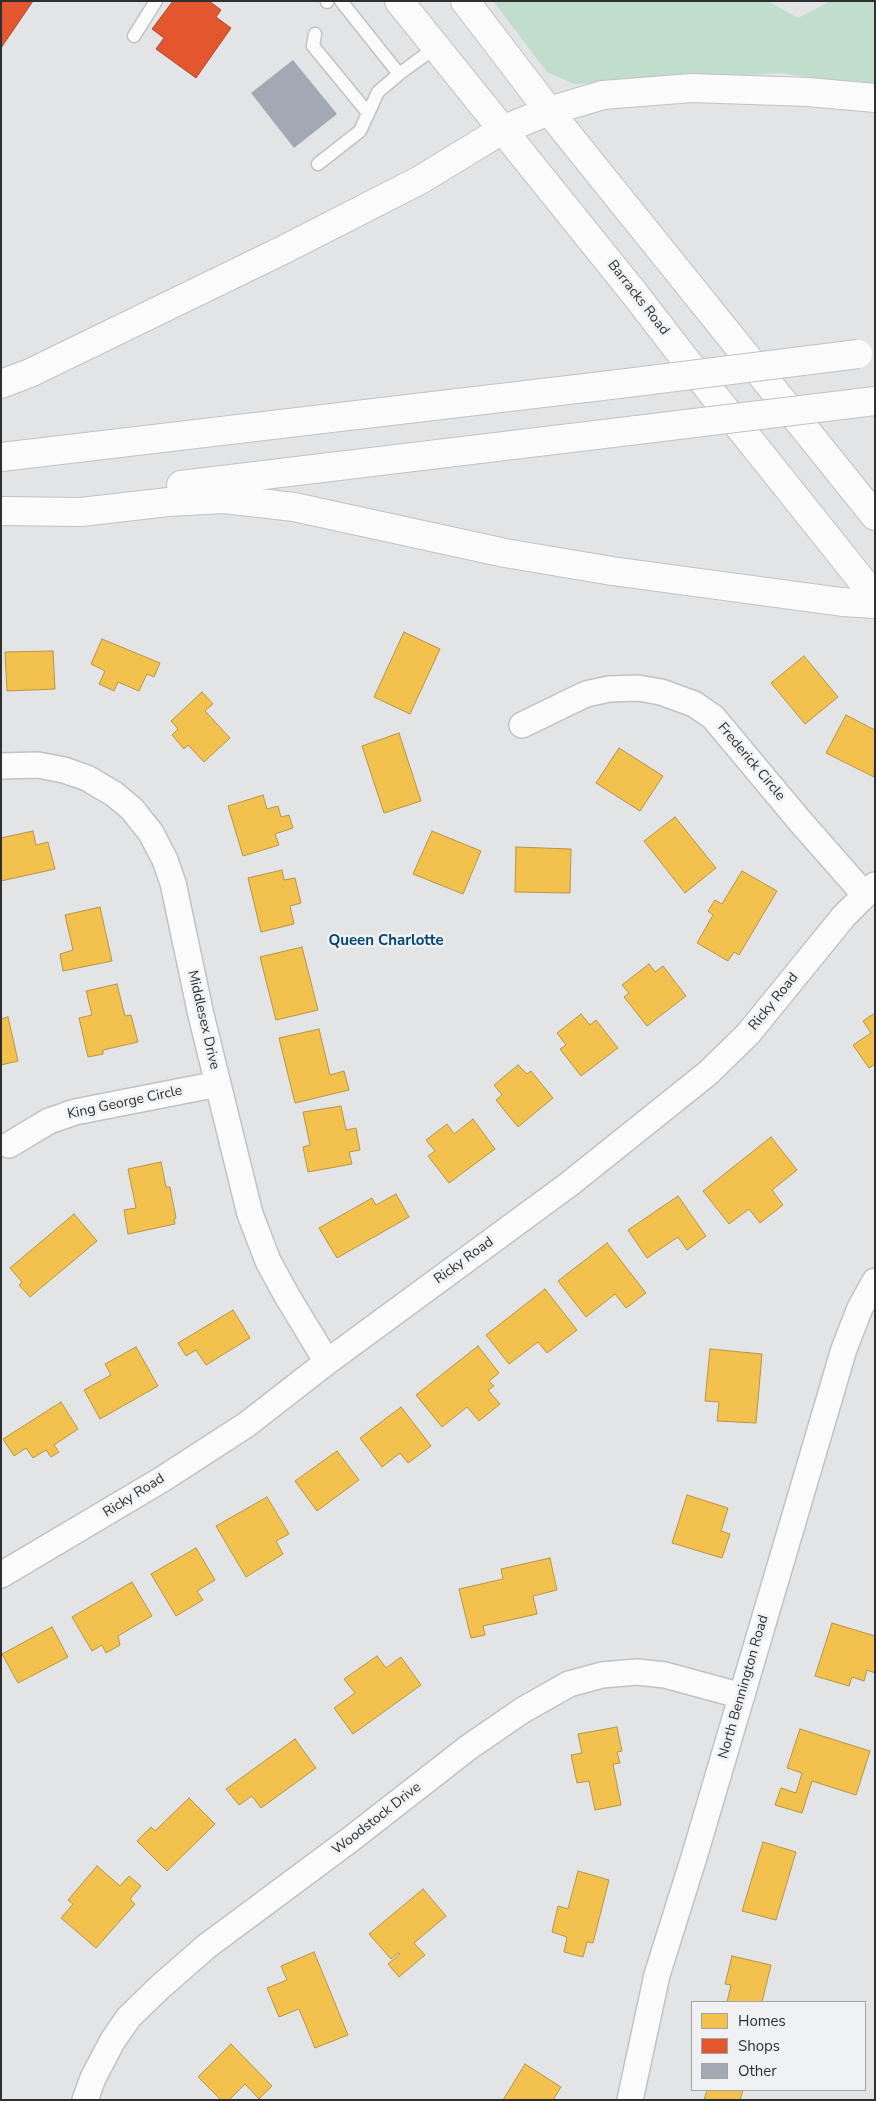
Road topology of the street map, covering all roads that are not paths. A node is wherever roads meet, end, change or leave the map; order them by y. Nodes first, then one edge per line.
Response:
1 (156, 1) edge
2 (341, 1) edge
3 (399, 1) edge
4 (465, 1) edge
5 (360, 25) junction
6 (315, 34) dead end
7 (134, 36) dead end
8 (355, 39) dead end
9 (436, 47) junction
10 (399, 74) junction
11 (875, 98) edge
12 (549, 111) junction
13 (368, 113) junction
14 (502, 130) junction
15 (318, 164) dead end
16 (867, 353) edge
17 (1, 384) edge
18 (875, 401) edge
19 (1, 457) edge
20 (1, 509) edge
21 (875, 516) edge
22 (875, 597) edge
23 (875, 604) edge
24 (522, 725) dead end
25 (1, 766) edge
26 (869, 889) edge
27 (218, 1084) junction
28 (9, 1145) dead end
29 (875, 1280) edge
30 (327, 1362) junction
31 (1, 1575) edge
32 (742, 1696) junction
33 (85, 2100) edge
34 (630, 2100) edge

1 - 7 lane
2 - 5 lane
3 - 9 main road, Barracks Road
4 - 12 main road
5 - 8 lane
5 - 10 lane
6 - 13 lane
9 - 10 lane
9 - 14 main road, Barracks Road
10 - 13 lane
11 - 12 main road
12 - 14 main road
12 - 21 main road
13 - 15 lane
14 - 17 main road
14 - 22 main road, Barracks Road
16 - 19 main road, bridge
18 - 20 main road, bridge
20 - 23 main road
24 - 26 street, Frederick Circle
25 - 27 street, Middlesex Drive
26 - 30 street, Ricky Road
27 - 28 street, King George Circle
27 - 30 street, Middlesex Drive
29 - 32 street, North Bennington Road
30 - 31 street, Ricky Road
32 - 33 street, Woodstock Drive
32 - 34 street, North Bennington Road

